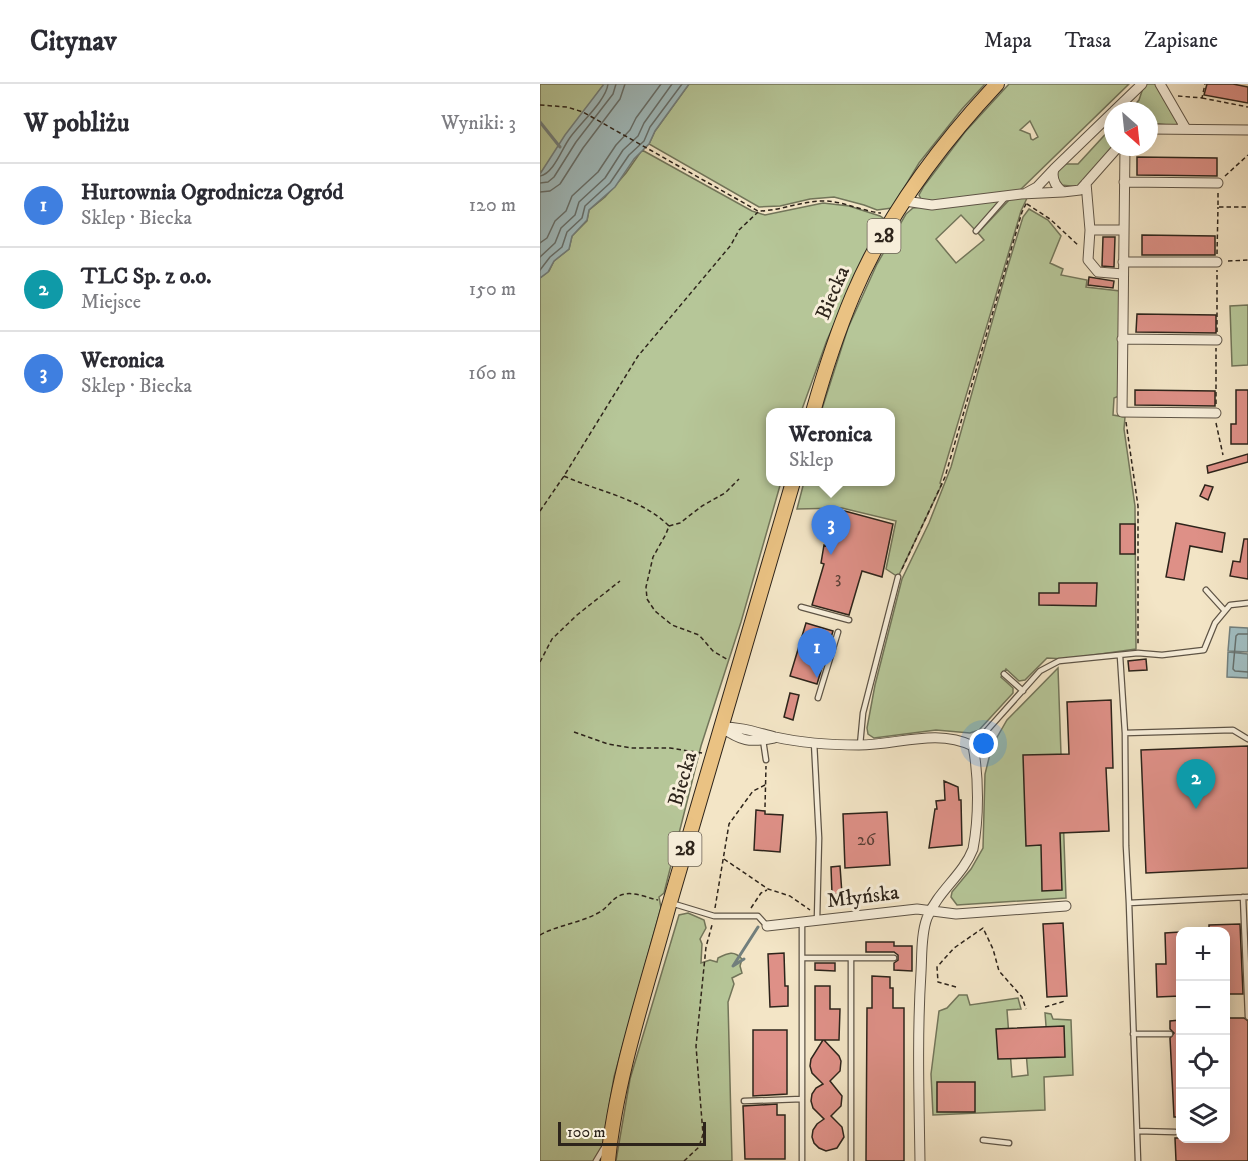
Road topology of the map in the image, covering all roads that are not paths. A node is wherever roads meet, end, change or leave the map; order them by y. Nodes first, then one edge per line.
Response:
1 (997, 84) edge
2 (1142, 84) edge
3 (1160, 84) edge
4 (1123, 102) edge
5 (1104, 120) edge
6 (1158, 129) edge
7 (1186, 129) junction
8 (1248, 130) edge
9 (1110, 156) edge
10 (1125, 156) edge
11 (1054, 169) junction
12 (1124, 182) junction
13 (1086, 183) junction
14 (1218, 183) road end
15 (1063, 192) junction
16 (1021, 194) junction
17 (1007, 196) junction
18 (902, 206) junction
19 (1090, 230) junction
20 (1124, 230) junction
21 (976, 231) dead end
22 (1123, 261) junction
23 (1217, 262) road end
24 (1123, 274) junction
25 (1122, 339) junction
26 (1216, 340) dead end
27 (814, 408) edge
28 (1216, 413) dead end
29 (792, 486) edge
30 (898, 577) road end
31 (1206, 590) dead end
32 (1248, 603) edge
33 (801, 607) dead end
34 (1225, 611) junction
35 (849, 621) dead end
36 (838, 632) dead end
37 (1120, 656) junction
38 (1004, 674) dead end
39 (1023, 691) junction
40 (818, 698) dead end
41 (721, 727) junction
42 (1125, 733) junction
43 (777, 737) junction
44 (1248, 739) edge
45 (763, 740) junction
46 (814, 742) junction
47 (860, 745) junction
48 (973, 746) junction
49 (766, 760) road end
50 (1245, 897) edge
51 (670, 903) junction
52 (1130, 903) junction
53 (1065, 906) dead end
54 (931, 910) junction
55 (817, 918) junction
56 (802, 922) junction
57 (767, 926) joint
58 (802, 958) junction
59 (851, 958) junction
60 (894, 958) dead end
61 (1248, 1017) edge
62 (1133, 1034) junction
63 (1170, 1034) dead end
64 (802, 1099) junction
65 (744, 1101) dead end
66 (1137, 1131) junction
67 (1174, 1132) dead end
68 (612, 1136) junction
69 (983, 1140) dead end
70 (1009, 1143) dead end
71 (596, 1161) edge
72 (608, 1161) edge
73 (802, 1161) edge
74 (851, 1161) edge
75 (920, 1161) edge
76 (1138, 1161) edge

1 - 18 main road, Biecka / 28
2 - 4 street
3 - 7 street
5 - 11 street
6 - 7 street
7 - 8 street
9 - 13 street
10 - 12 street
11 - 15 street
11 - 16 street
12 - 14 street
12 - 20 street
13 - 15 street
13 - 19 street
15 - 16 street
16 - 17 street
17 - 18 street
17 - 21 lane
18 - 27 main road, Biecka / 28
19 - 20 street
19 - 24 street
20 - 22 street
22 - 23 street
22 - 24 street
24 - 25 street
25 - 26 street
25 - 28 street
29 - 41 main road, Biecka / 28
30 - 47 lane
31 - 34 lane
32 - 34 lane
33 - 35 lane
34 - 37 lane
36 - 40 lane
37 - 39 lane
37 - 42 lane
38 - 39 lane
39 - 48 lane
41 - 43 street
41 - 45 street
41 - 51 main road, Biecka / 28
42 - 44 lane
42 - 52 lane
43 - 45 street
43 - 46 street
45 - 49 lane
46 - 47 street
46 - 55 lane
47 - 48 street
48 - 54 street
50 - 52 lane
50 - 61 lane
51 - 57 lane, Młyńska
51 - 68 main road, Biecka / 28
52 - 62 lane
53 - 54 street, Młyńska
54 - 55 street, Młyńska
54 - 75 street
55 - 56 street, Młyńska
56 - 57 street, Młyńska
56 - 58 lane
58 - 59 lane
58 - 64 lane
59 - 60 lane
59 - 74 lane
62 - 63 lane
62 - 66 lane
64 - 65 lane
64 - 73 lane
66 - 67 lane
66 - 76 lane
68 - 71 lane
68 - 72 main road, Biecka / 28
69 - 70 lane

